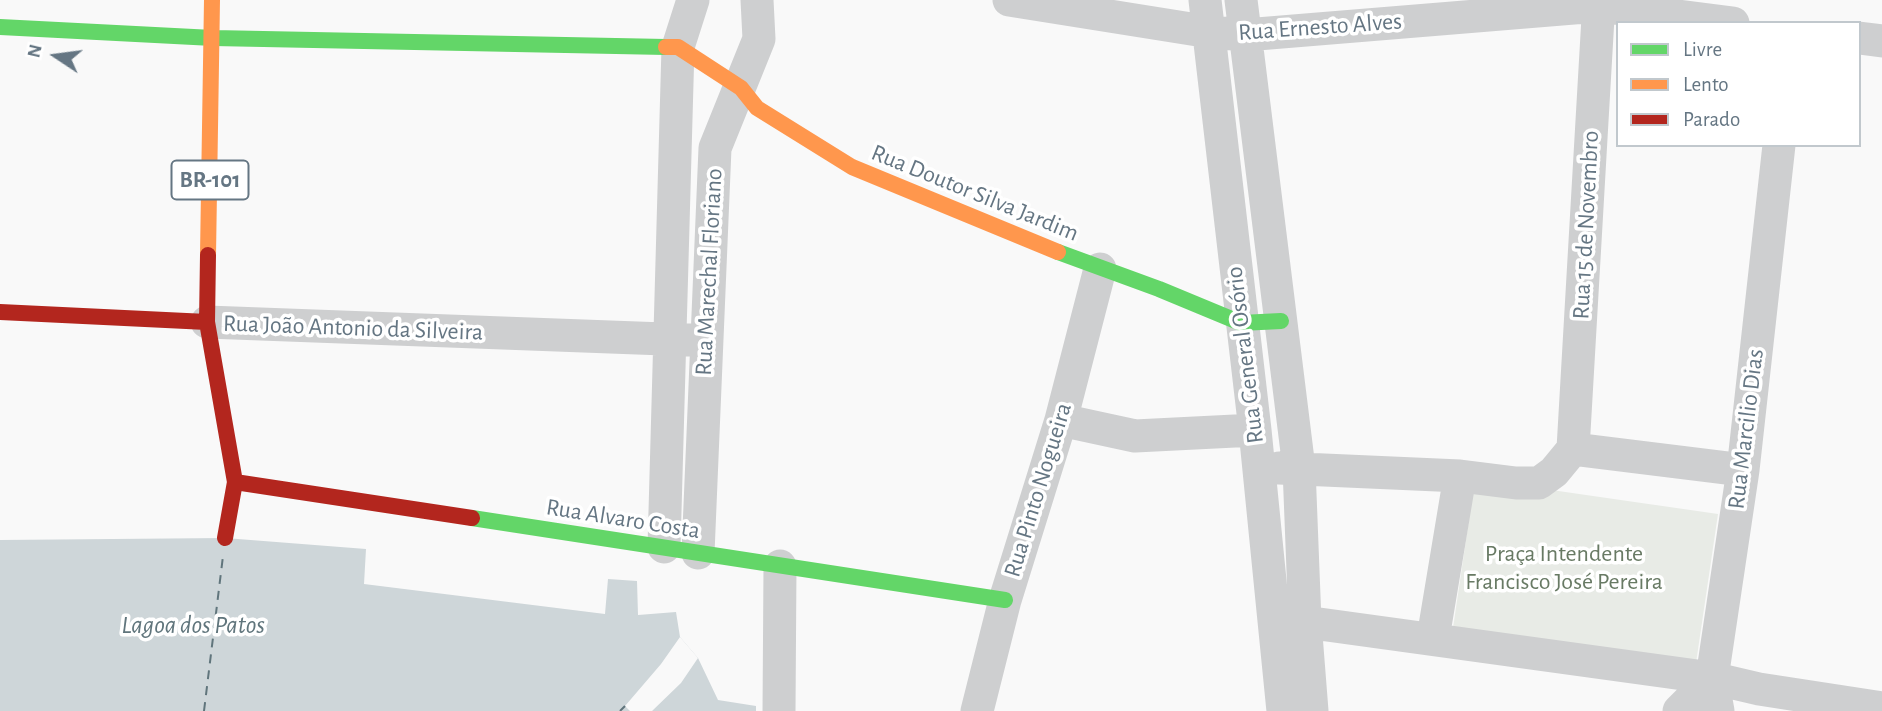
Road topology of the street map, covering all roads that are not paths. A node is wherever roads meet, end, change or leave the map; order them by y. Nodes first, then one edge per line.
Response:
1 (212, 0) edge
2 (692, 0) edge
3 (757, 0) edge
4 (1009, 0) edge
5 (1241, 0) edge
6 (1599, 3) edge
7 (1208, 16) edge
8 (1720, 21) edge
9 (0, 27) edge
10 (1245, 35) junction
11 (212, 38) junction
12 (1861, 38) edge
13 (1882, 41) edge
14 (678, 47) junction
15 (741, 88) junction
16 (1779, 147) edge
17 (1100, 269) junction
18 (0, 312) edge
19 (1281, 321) junction
20 (207, 322) junction
21 (1241, 323) junction
22 (705, 340) junction
23 (670, 341) junction
24 (1061, 420) junction
25 (1255, 430) junction
26 (1573, 449) junction
27 (1258, 468) junction
28 (1299, 468) junction
29 (1743, 470) junction
30 (1460, 476) junction
31 (235, 482) junction
32 (225, 537) dead end
33 (664, 547) junction
34 (698, 553) junction
35 (780, 566) junction
36 (1005, 600) junction
37 (1305, 622) junction
38 (1433, 638) junction
39 (1712, 678) junction
40 (1882, 708) edge
41 (779, 711) edge
42 (977, 711) edge
43 (1283, 711) edge
44 (1312, 711) edge
45 (1679, 711) edge
46 (1718, 711) edge

1 - 11 street, BR-101
2 - 14 street, Rua Marechal Floriano
3 - 15 street, Rua Marechal Floriano
4 - 7 street, Rua Ernesto Alves
5 - 10 street, Rua General Osório
6 - 8 street, Rua Ernesto Alves
6 - 10 street, Rua Ernesto Alves
6 - 26 street, Rua 15 de Novembro
7 - 10 street, Rua Ernesto Alves
7 - 21 street, Rua General Osório
9 - 11 street
10 - 19 street, Rua General Osório
11 - 14 street
11 - 20 street, BR-101
12 - 13 street
14 - 15 street, Rua Doutor Silva Jardim
14 - 23 street, Rua Marechal Floriano
15 - 17 street, Rua Doutor Silva Jardim
15 - 22 street, Rua Marechal Floriano
16 - 29 street, Rua Marcilio Dias
17 - 21 street, Rua Doutor Silva Jardim
17 - 24 street, Rua Pinto Nogueira
18 - 20 street, Rua João Antonio da Silveira
19 - 21 street, Rua Doutor Silva Jardim
19 - 28 street, Rua General Osório
20 - 23 street, Rua João Antonio da Silveira
20 - 31 street, BR-101
21 - 25 street, Rua General Osório
22 - 23 street, Rua João Antonio da Silveira
22 - 34 street, Rua Marechal Floriano
23 - 33 street, Rua Marechal Floriano
24 - 25 street
24 - 36 street, Rua Pinto Nogueira
25 - 27 street, Rua General Osório
26 - 29 street
26 - 30 street
27 - 28 street
27 - 43 street, Rua General Osório
28 - 30 street
28 - 37 street, Rua General Osório
29 - 39 street, Rua Marcilio Dias
30 - 38 street
31 - 32 street, BR-101
31 - 33 street, Rua Alvaro Costa
33 - 34 street, Rua Alvaro Costa
34 - 35 street, Rua Alvaro Costa
35 - 36 street, Rua Alvaro Costa
35 - 41 street
36 - 42 street, Rua Pinto Nogueira
37 - 38 street
37 - 44 street, Rua General Osório
38 - 39 street
39 - 40 street
39 - 45 street
39 - 46 street, Rua Marcilio Dias

